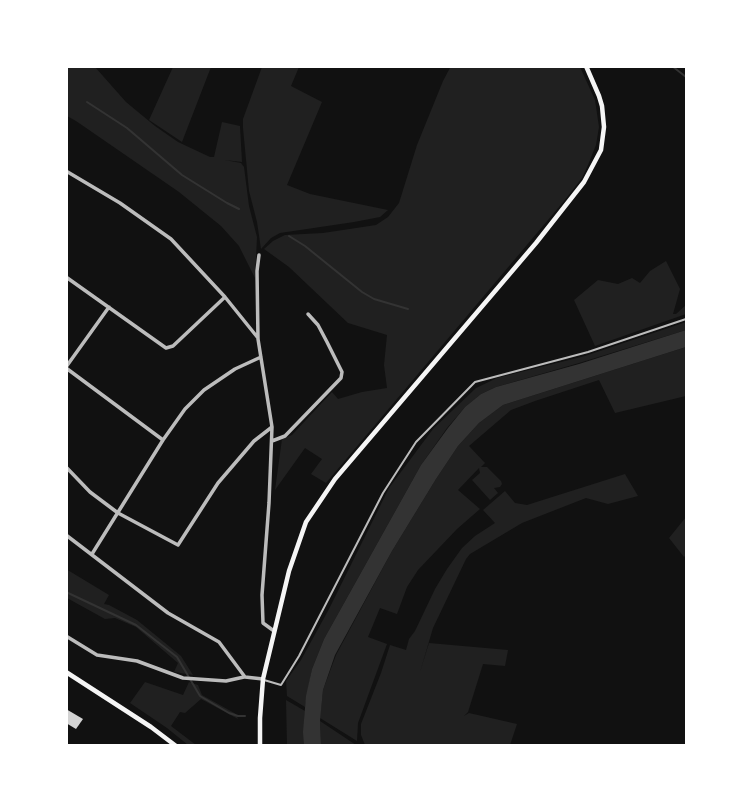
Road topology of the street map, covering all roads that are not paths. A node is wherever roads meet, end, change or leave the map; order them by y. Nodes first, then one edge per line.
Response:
1 (586, 66) edge
2 (66, 171) edge
3 (259, 256) dead end
4 (66, 277) edge
5 (225, 297) junction
6 (109, 307) junction
7 (308, 314) dead end
8 (687, 319) edge
9 (258, 338) junction
10 (66, 355) edge
11 (261, 357) junction
12 (71, 359) junction
13 (66, 368) edge
14 (272, 427) junction
15 (163, 440) junction
16 (272, 442) junction
17 (66, 467) edge
18 (118, 513) junction
19 (66, 535) edge
20 (92, 554) junction
21 (274, 631) junction
22 (66, 636) edge
23 (66, 672) edge
24 (245, 677) junction
25 (263, 680) junction
26 (176, 746) edge
27 (260, 746) edge

1 - 21 main road
2 - 5 street
3 - 9 street
4 - 6 street
5 - 6 street
5 - 9 street
6 - 12 street
7 - 16 street
8 - 25 lane
9 - 11 street
10 - 12 street
11 - 14 street
11 - 15 street
12 - 13 street
13 - 15 street
14 - 16 street
14 - 18 street
15 - 18 street
16 - 21 street
17 - 18 street
18 - 20 street
19 - 20 street
20 - 24 street
21 - 25 main road
22 - 24 street
23 - 26 main road
24 - 25 street
25 - 27 main road

